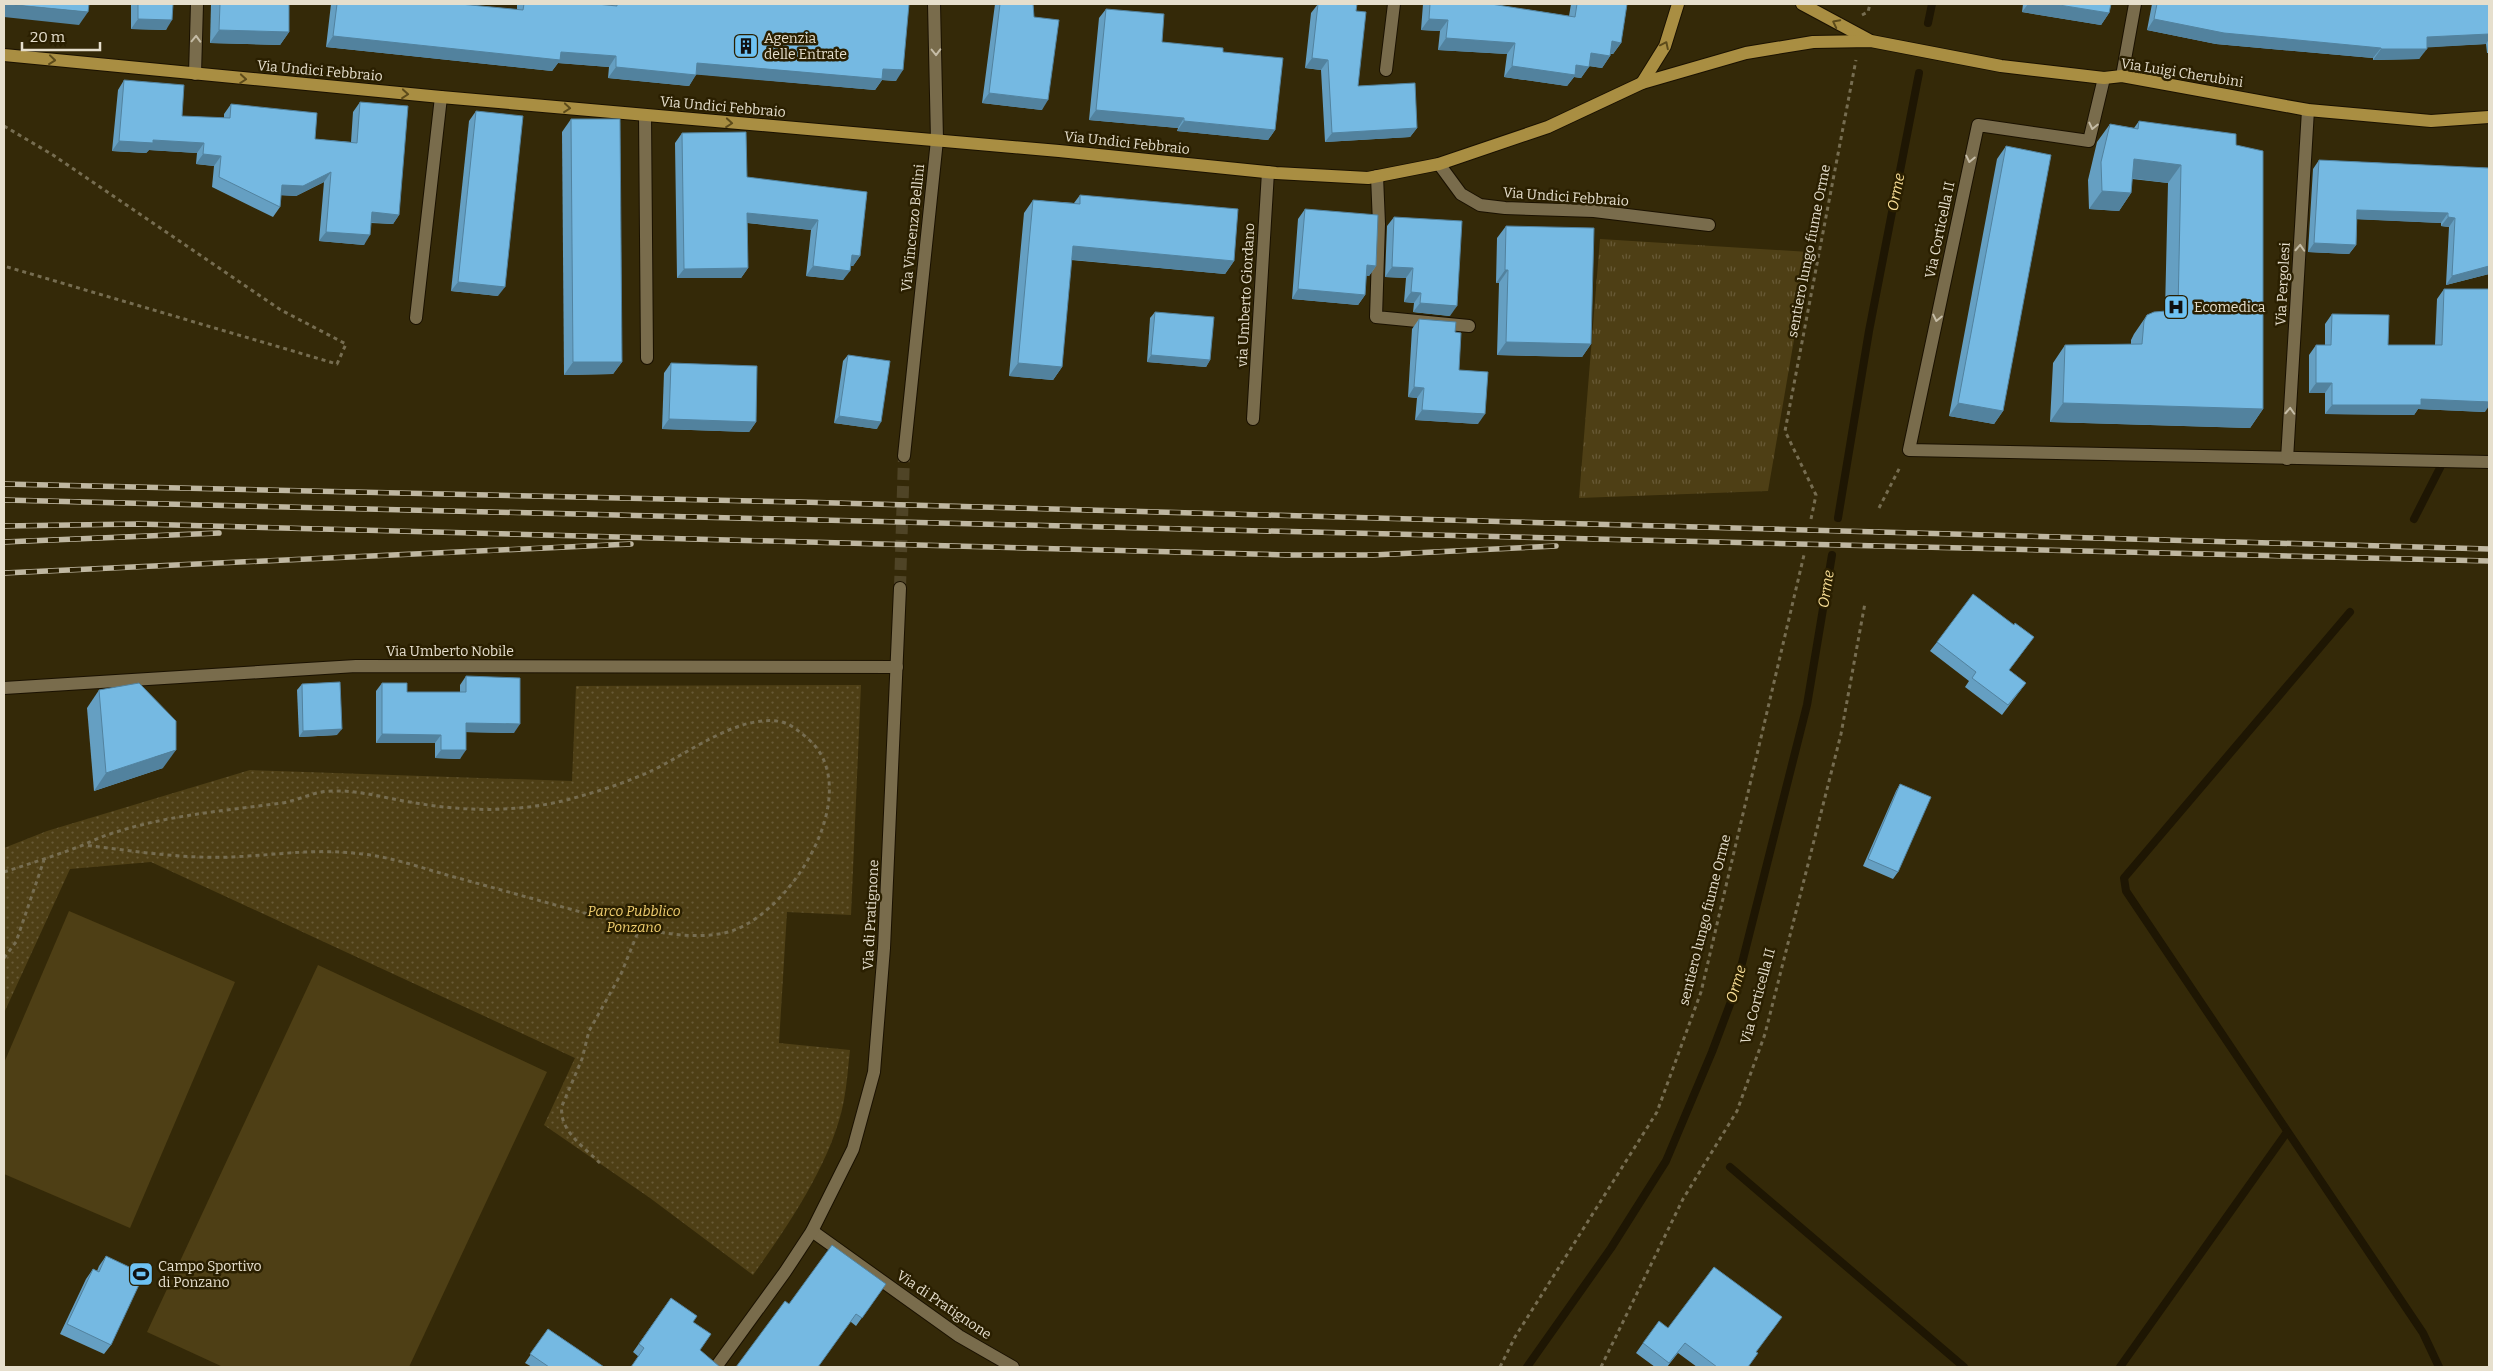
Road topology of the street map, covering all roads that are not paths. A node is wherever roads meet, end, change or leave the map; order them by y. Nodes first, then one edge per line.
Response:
1 (197, 4) edge
2 (934, 4) edge
3 (1394, 4) edge
4 (1678, 4) edge
5 (1802, 4) edge
6 (2135, 4) edge
7 (1871, 41) junction
8 (4, 55) edge
9 (1386, 70) dead end
10 (195, 74) junction
11 (2122, 76) junction
12 (2104, 78) junction
13 (1642, 83) junction
14 (441, 97) junction
15 (2308, 110) junction
16 (645, 115) junction
17 (2489, 117) edge
18 (937, 140) junction
19 (1439, 164) junction
20 (1268, 172) junction
21 (1377, 176) junction
22 (1709, 225) dead end
23 (416, 318) dead end
24 (1469, 326) dead end
25 (647, 358) dead end
26 (1253, 419) dead end
27 (904, 456) tunnel mouth
28 (2287, 459) junction
29 (2489, 462) edge
30 (900, 588) tunnel mouth
31 (897, 667) junction
32 (4, 688) edge
33 (812, 1231) junction
34 (716, 1367) edge
35 (1013, 1367) edge

10 -> 1 street
2 -> 18 street, Via Vincenzo Bellini
3 - 9 street
13 -> 4 main road
7 -> 5 main road
6 - 11 street
7 - 12 main road, Via Luigi Cherubini
7 - 13 main road, Via Undici Febbraio
8 -> 10 main road, Via Undici Febbraio
10 -> 14 main road, Via Undici Febbraio
11 - 12 main road, Via Luigi Cherubini
11 - 15 main road, Via Luigi Cherubini
12 -> 28 street, Via Corticella II
13 - 19 main road, Via Undici Febbraio
14 -> 16 main road, Via Undici Febbraio
14 - 23 street
15 - 17 main road, Via Luigi Cherubini
28 -> 15 street, Via Pergolesi
16 -> 18 main road, Via Undici Febbraio
16 - 25 street
18 - 20 main road, Via Undici Febbraio
18 - 27 street, Via Vincenzo Bellini
19 - 21 main road, Via Undici Febbraio
19 - 22 street, Via Undici Febbraio
20 - 21 main road, Via Undici Febbraio
20 - 26 street, via Umberto Giordano
21 - 24 street
28 - 29 street
30 - 31 street, Via di Pratignone
31 - 32 street, Via Umberto Nobile
31 - 33 street, Via di Pratignone
33 - 34 street, Via di Pratignone
33 - 35 street, Via di Pratignone

